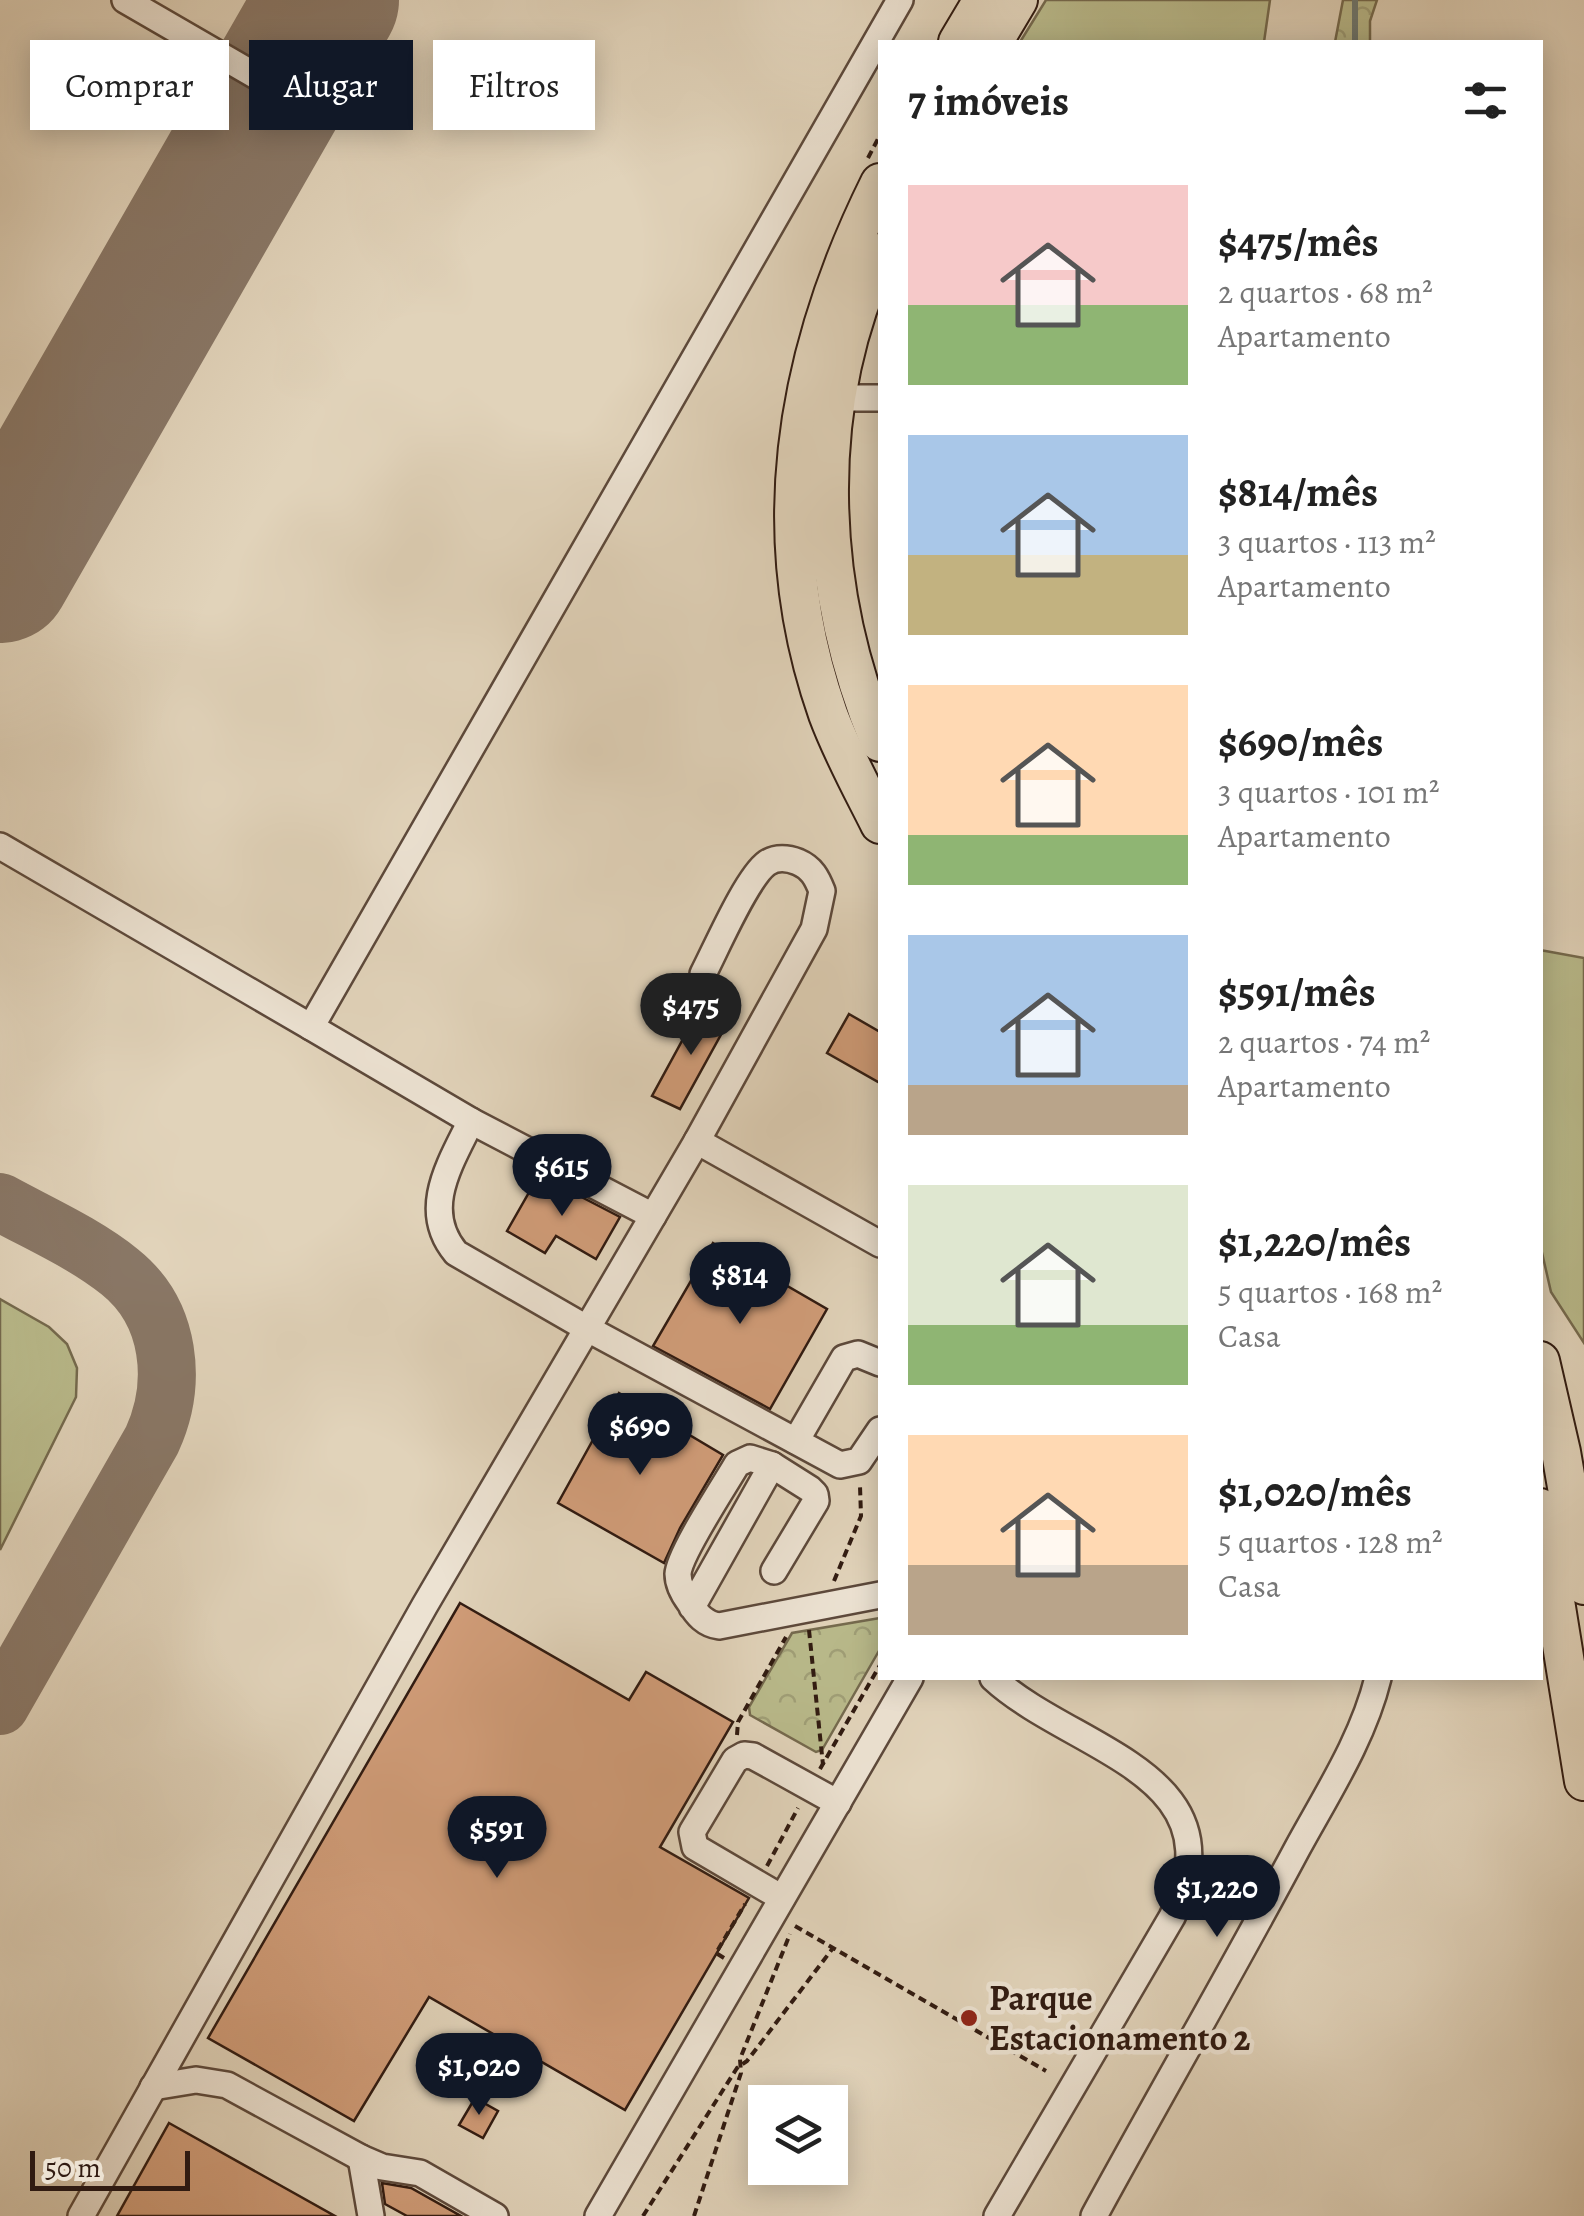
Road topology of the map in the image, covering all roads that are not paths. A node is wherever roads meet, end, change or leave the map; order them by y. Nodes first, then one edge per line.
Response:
1 (125, 0) edge
2 (900, 0) edge
3 (983, 0) edge
4 (1018, 0) edge
5 (959, 40) edge
6 (994, 40) edge
7 (249, 71) edge
8 (878, 188) edge
9 (878, 266) edge
10 (837, 398) junction
11 (878, 398) edge
12 (878, 736) edge
13 (878, 820) edge
14 (0, 846) edge
15 (703, 974) dead end
16 (311, 1027) junction
17 (471, 1121) junction
18 (697, 1141) junction
19 (653, 1216) junction
20 (878, 1243) edge
21 (588, 1329) junction
22 (878, 1362) edge
23 (1543, 1373) edge
24 (878, 1433) edge
25 (796, 1442) junction
26 (772, 1466) junction
27 (1543, 1527) edge
28 (774, 1571) dead end
29 (1584, 1585) edge
30 (878, 1595) edge
31 (692, 1607) junction
32 (909, 1680) edge
33 (997, 1680) edge
34 (1378, 1680) edge
35 (1584, 1780) edge
36 (838, 1803) junction
37 (782, 1898) junction
38 (153, 2087) junction
39 (361, 2158) junction
40 (81, 2216) edge
41 (370, 2216) edge
42 (495, 2216) edge
43 (598, 2216) edge
44 (997, 2216) edge
45 (1094, 2216) edge

1 - 7 street
2 - 16 street
3 - 5 highway
4 - 6 highway
8 - 13 highway
9 - 10 highway
10 - 11 street
10 - 12 highway
14 - 16 street
15 - 18 street
16 - 17 street
17 - 19 street
17 - 21 street
18 - 19 street
18 - 20 street
19 - 21 street
21 - 25 street
21 - 38 street
22 - 25 street
23 - 29 highway
24 - 25 street
26 - 28 street
26 - 31 street
26 - 31 street
27 - 35 highway
30 - 31 street
32 - 36 street
33 - 44 street
34 - 45 street
36 - 37 street
36 - 37 street
37 - 43 street
38 - 39 street
38 - 40 street
39 - 41 street
39 - 42 street

